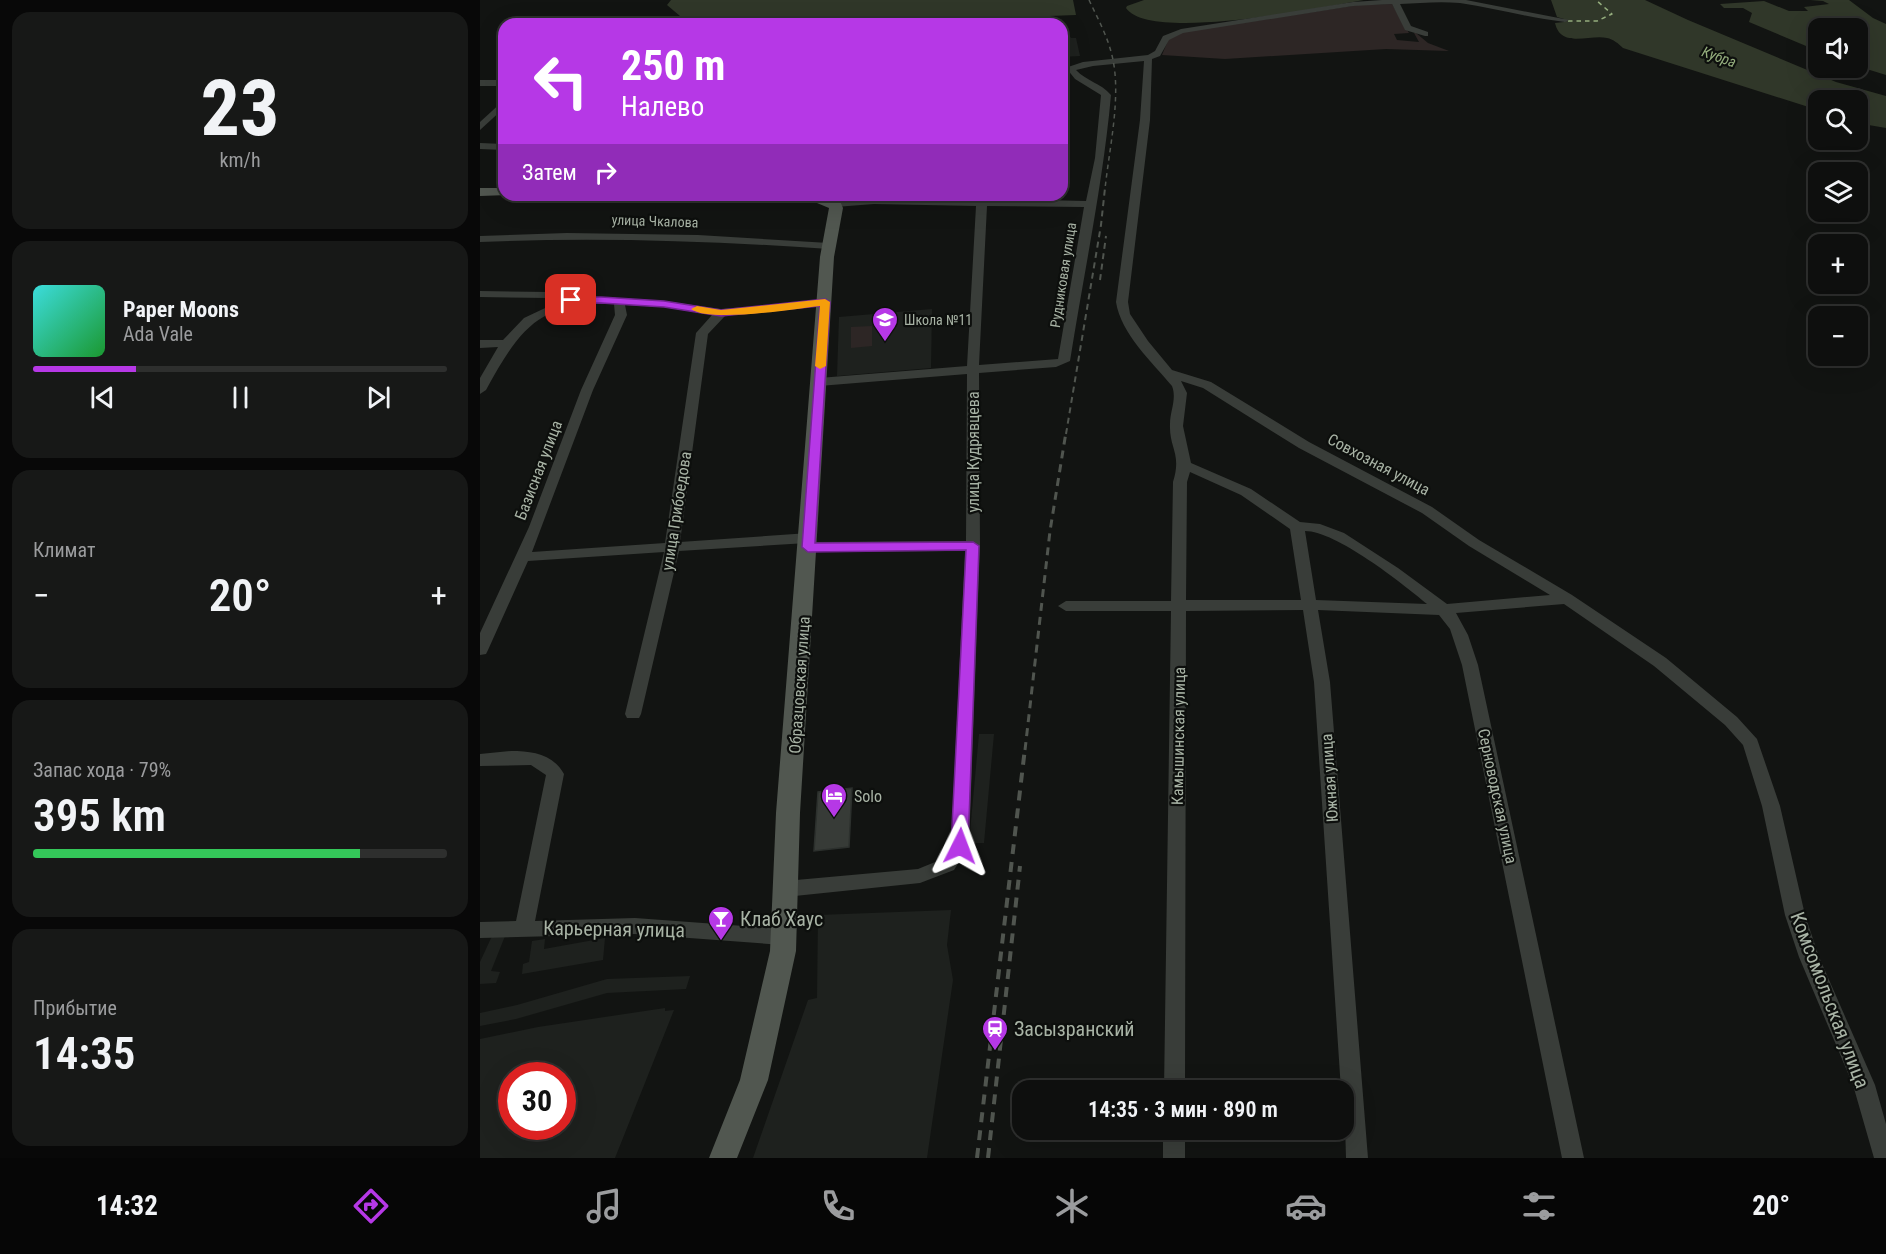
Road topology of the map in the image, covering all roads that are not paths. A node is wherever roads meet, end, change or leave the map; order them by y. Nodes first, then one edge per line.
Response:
1 (1395, 2) junction
2 (1565, 20) dead end
3 (1425, 34) dead end
4 (1148, 58) junction
5 (1068, 66) edge
6 (1074, 67) junction
7 (480, 83) edge
8 (498, 83) edge
9 (498, 109) edge
10 (480, 127) edge
11 (480, 146) edge
12 (498, 147) edge
13 (480, 192) edge
14 (498, 192) edge
15 (830, 201) edge
16 (855, 201) edge
17 (982, 201) edge
18 (1025, 201) edge
19 (835, 204) junction
20 (1090, 204) junction
21 (480, 239) edge
22 (828, 246) junction
23 (480, 294) edge
24 (571, 300) junction
25 (619, 301) junction
26 (825, 302) junction
27 (721, 313) junction
28 (507, 343) junction
29 (480, 344) edge
30 (973, 369) junction
31 (1168, 373) junction
32 (819, 382) junction
33 (480, 390) edge
34 (1185, 465) junction
35 (1297, 527) junction
36 (809, 543) junction
37 (973, 546) junction
38 (672, 548) junction
39 (521, 557) junction
40 (1567, 599) junction
41 (1309, 605) junction
42 (1066, 606) dead end
43 (1179, 606) junction
44 (1443, 610) junction
45 (480, 650) edge
46 (633, 714) dead end
47 (480, 760) edge
48 (1771, 806) joint
49 (785, 889) junction
50 (524, 929) junction
51 (480, 930) edge
52 (783, 937) junction
53 (1174, 1080) edge
54 (1174, 1140) edge
55 (723, 1158) edge
56 (1174, 1158) edge
57 (1357, 1158) edge
58 (1573, 1158) edge
59 (1885, 1158) edge

1 - 2 street
1 - 3 street
1 - 4 street
4 - 6 street
4 - 31 street
5 - 6 street
6 - 20 street, Рудниковая улица
7 - 8 street
9 - 10 street
11 - 12 street
13 - 14 main road
15 - 19 main road
16 - 19 street
17 - 30 street, улица Кудрявцева
18 - 20 street
19 - 22 main road, Образцовская улица
20 - 30 street, Рудниковая улица
21 - 22 street, улица Чкалова
22 - 26 main road, Образцовская улица
23 - 24 street
24 - 25 street
24 - 28 street
25 - 27 street
25 - 39 street, Базисная улица
26 - 27 street
26 - 32 main road, Образцовская улица
27 - 38 street, улица Грибоедова
28 - 29 street
28 - 33 street
30 - 32 street
30 - 37 street, улица Кудрявцева
31 - 34 street, Камышинская улица
31 - 40 street, Совхозная улица
32 - 36 main road, Образцовская улица
34 - 35 street
34 - 43 street, Камышинская улица
35 - 41 street, Южная улица
35 - 44 street, Серноводская улица
36 - 37 street
36 - 38 street
36 - 49 main road, Образцовская улица
37 - 49 street, улица Кудрявцева
38 - 39 street
38 - 46 street, улица Грибоедова
39 - 45 street, Базисная улица
40 - 44 street
40 - 48 street, Совхозная улица
41 - 43 street
41 - 44 street
41 - 57 street, Южная улица
42 - 43 street
43 - 53 street, Камышинская улица
44 - 58 street, Серноводская улица
47 - 50 street
48 - 59 street, Комсомольская улица
49 - 52 main road, Образцовская улица
50 - 51 street, Карьерная улица
50 - 52 street, Карьерная улица
52 - 55 main road, Образцовская улица
54 - 56 street

